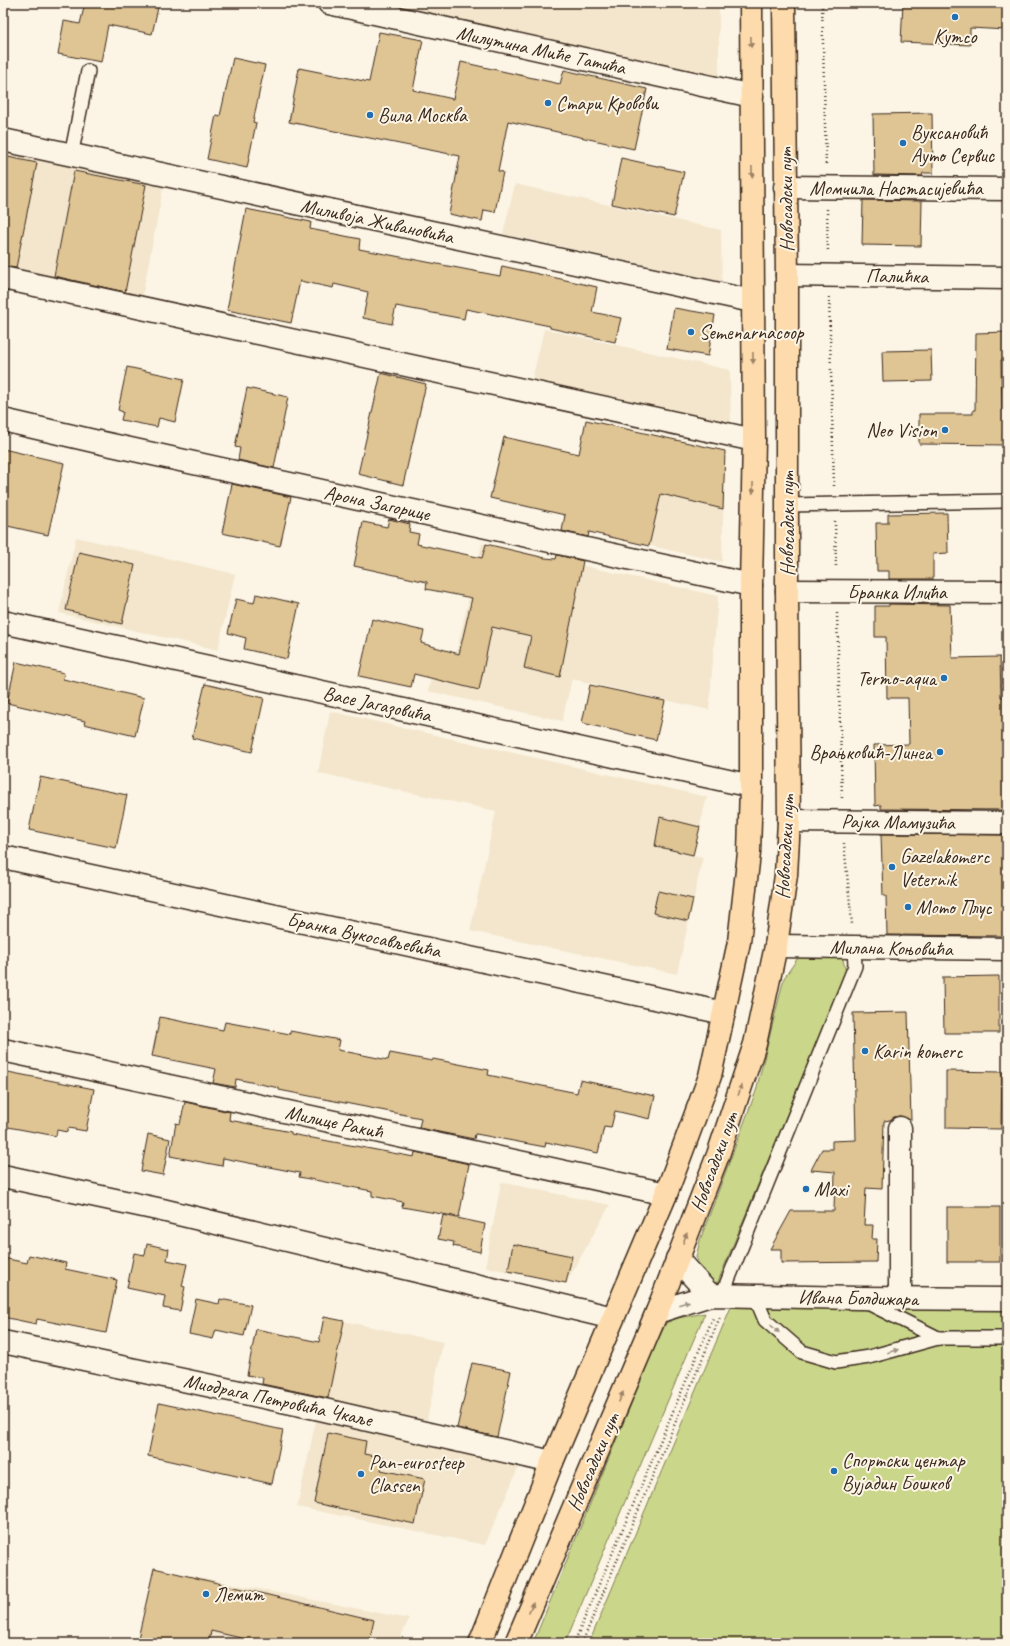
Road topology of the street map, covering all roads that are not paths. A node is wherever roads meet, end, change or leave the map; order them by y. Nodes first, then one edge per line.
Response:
1 (329, 3) edge
2 (751, 3) edge
3 (784, 3) edge
4 (88, 71) dead end
5 (752, 96) junction
6 (3, 140) edge
7 (71, 156) junction
8 (785, 187) junction
9 (1007, 189) edge
10 (787, 275) junction
11 (3, 278) edge
12 (1007, 278) edge
13 (752, 301) junction
14 (3, 420) edge
15 (754, 440) junction
16 (1007, 501) edge
17 (787, 505) junction
18 (751, 585) junction
19 (787, 591) junction
20 (1007, 592) edge
21 (3, 622) edge
22 (751, 786) junction
23 (789, 821) junction
24 (1007, 823) edge
25 (3, 857) edge
26 (776, 946) junction
27 (854, 947) junction
28 (1007, 949) edge
29 (724, 1013) junction
30 (3, 1050) edge
31 (900, 1128) dead end
32 (3, 1176) edge
33 (666, 1194) junction
34 (677, 1259) junction
35 (716, 1295) junction
36 (755, 1296) junction
37 (858, 1298) junction
38 (900, 1298) junction
39 (1007, 1299) edge
40 (657, 1312) junction
41 (613, 1318) junction
42 (938, 1338) junction
43 (1007, 1338) edge
44 (3, 1342) edge
45 (552, 1462) junction
46 (480, 1643) edge
47 (516, 1643) edge

1 - 5 street, Милутина Миће Татића
2 -> 5 main road, Новосадски пут
3 - 8 main road, Новосадски пут
4 - 7 lane
5 -> 13 main road, Новосадски пут
6 - 7 street, Миливоја Живановића
7 - 13 street, Миливоја Живановића
8 - 9 street, Момчила Настасијевића
8 - 10 main road, Новосадски пут
10 - 12 street, Палићка
10 - 17 main road, Новосадски пут
11 - 15 street
13 -> 15 main road, Новосадски пут
14 - 18 street, Арона Загорице
15 -> 18 main road, Новосадски пут
16 - 17 lane
17 - 19 main road, Новосадски пут
18 - 22 main road, Новосадски пут
19 - 20 street, Бранка Илића
19 - 23 main road, Новосадски пут
21 - 22 street, Васе Јагазовића
22 - 29 main road, Новосадски пут
23 - 24 street, Рајка Мамузића
23 - 26 main road, Новосадски пут
25 - 29 street, Бранка Вукосављевића
26 - 27 street, Милана Коњовића
34 -> 26 main road, Новосадски пут
27 - 28 street, Милана Коњовића
27 - 35 lane
29 - 33 main road, Новосадски пут
30 - 33 street, Милице Ракић
31 - 38 street
32 - 41 street
33 - 41 main road, Новосадски пут
34 - 35 street
34 - 40 main road, Новосадски пут
35 - 36 street, Ивана Болдижара
40 -> 35 street, Ивана Болдижара
36 - 37 street, Ивана Болдижара
36 -> 42 lane
37 - 38 street, Ивана Болдижара
37 - 42 lane
38 - 39 street, Ивана Болдижара
47 -> 40 main road, Новосадски пут
41 - 45 main road, Новосадски пут
42 - 43 lane
44 - 45 street, Миодрага Петровића Чкаље
45 - 46 main road, Новосадски пут

